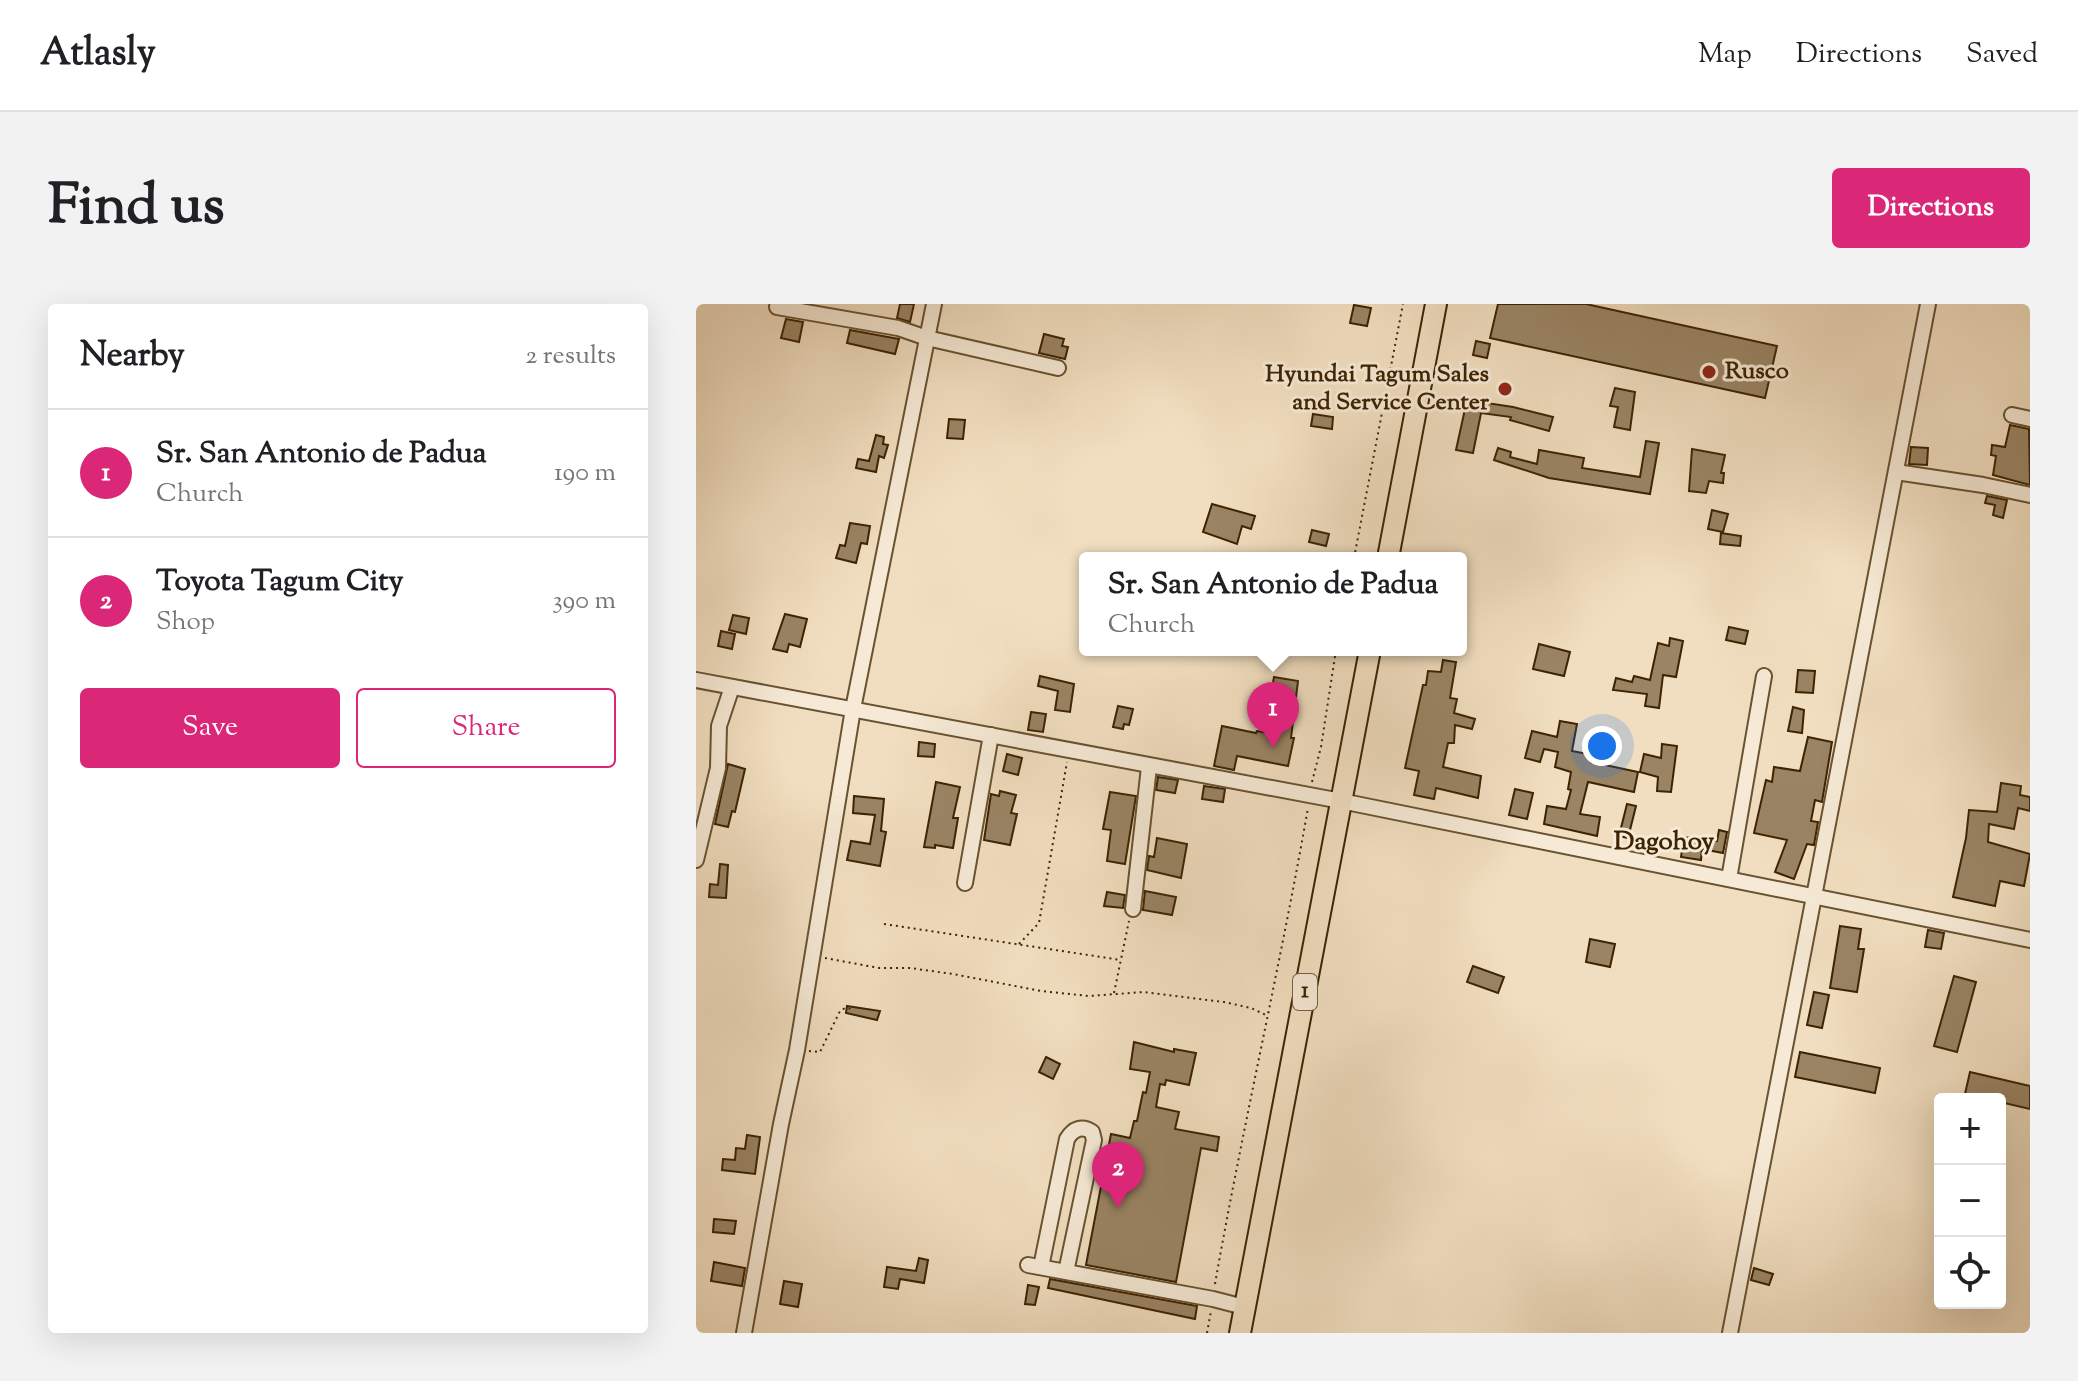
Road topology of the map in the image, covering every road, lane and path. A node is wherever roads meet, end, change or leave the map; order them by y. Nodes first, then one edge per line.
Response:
1 (934, 304) edge
2 (1403, 304) edge
3 (1436, 304) edge
4 (1928, 304) edge
5 (777, 307) dead end
6 (927, 338) junction
7 (1058, 368) dead end
8 (2012, 415) dead end
9 (2030, 419) edge
10 (1896, 472) junction
11 (2030, 495) edge
12 (1355, 552) edge
13 (1389, 552) edge
14 (1335, 656) edge
15 (1369, 656) edge
16 (1764, 676) dead end
17 (696, 680) edge
18 (732, 687) junction
19 (853, 709) junction
20 (991, 735) junction
21 (1069, 749) junction
22 (1149, 767) junction
23 (1309, 795) junction
24 (1341, 801) junction
25 (696, 860) edge
26 (1729, 879) junction
27 (965, 883) dead end
28 (1815, 897) junction
29 (1133, 909) joint
30 (884, 924) dead end
31 (2030, 940) edge
32 (1019, 944) junction
33 (812, 955) junction
34 (1121, 960) junction
35 (1113, 996) junction
36 (854, 1009) dead end
37 (1268, 1016) junction
38 (797, 1050) junction
39 (1066, 1272) junction
40 (1213, 1299) junction
41 (1244, 1307) junction
42 (744, 1333) edge
43 (1207, 1333) edge
44 (1240, 1333) edge
45 (1730, 1333) edge

1 - 6 street
2 - 12 path
3 - 13 highway
4 - 10 street
5 - 6 street
6 - 7 street
6 - 19 street
8 - 9 street
10 - 11 street
10 - 28 street
14 - 23 path
15 - 24 highway, 1
16 - 26 street
17 - 18 street
18 - 19 street
18 - 25 street
19 - 20 street
19 - 33 street
20 - 21 street
20 - 27 street
21 - 22 street
21 - 32 path
22 - 23 street
22 - 29 street
23 - 24 street
23 - 37 path
24 - 26 street
24 - 41 highway, 1
26 - 28 street
28 - 31 street
28 - 45 street
29 - 34 path
30 - 32 path
32 - 34 path
33 - 35 path
33 - 38 street
34 - 35 path
35 - 37 path
36 - 38 path
37 - 40 path
38 - 42 street
39 - 39 street
39 - 40 street
40 - 41 street
40 - 43 path
41 - 44 highway, 1

